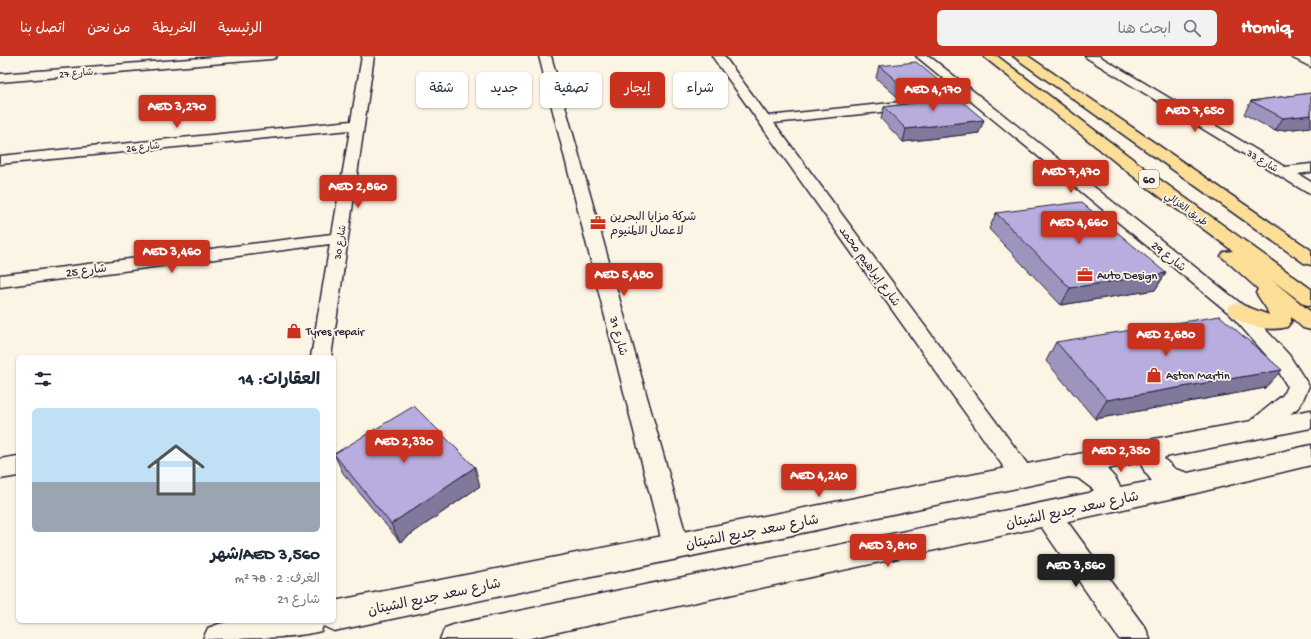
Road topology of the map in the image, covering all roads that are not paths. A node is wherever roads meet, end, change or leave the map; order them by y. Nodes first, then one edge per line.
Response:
1 (271, 56) edge
2 (368, 56) edge
3 (545, 56) edge
4 (718, 56) edge
5 (922, 56) edge
6 (989, 56) edge
7 (1019, 56) edge
8 (1091, 56) edge
9 (1297, 56) edge
10 (1311, 63) edge
11 (0, 78) edge
12 (974, 99) junction
13 (958, 100) edge
14 (919, 104) edge
15 (764, 120) junction
16 (357, 124) junction
17 (0, 160) edge
18 (1311, 168) edge
19 (1283, 172) junction
20 (1149, 180) junction
21 (1311, 189) edge
22 (1251, 217) junction
23 (339, 238) junction
24 (1311, 252) edge
25 (1311, 259) edge
26 (1244, 268) junction
27 (0, 281) edge
28 (1311, 299) edge
29 (1238, 310) junction
30 (1311, 323) edge
31 (321, 355) edge
32 (1311, 419) edge
33 (1255, 430) junction
34 (1159, 448) junction
35 (1311, 455) edge
36 (16, 466) edge
37 (1070, 467) junction
38 (0, 469) edge
39 (1023, 476) junction
40 (1188, 484) junction
41 (1096, 503) junction
42 (1047, 514) junction
43 (676, 546) junction
44 (336, 616) edge
45 (289, 623) edge
46 (279, 624) edge
47 (537, 631) edge
48 (219, 639) edge
49 (456, 639) edge
50 (1136, 639) edge

1 - 11 street, شارع 27
2 - 16 street, شارع 30
3 - 43 street, شارع 31
4 - 15 street, شارع إبراهيم محمد
5 - 12 street, شارع 29
6 - 20 highway, طريق الغزالي / 60
7 - 22 highway, 60
8 - 19 street, شارع 33
9 - 10 street
12 - 13 street
12 - 29 street, شارع 29
14 - 15 street
15 - 39 street, شارع إبراهيم محمد
16 - 17 street, شارع 26
16 - 23 street, شارع 30
18 - 19 street
19 - 21 street, شارع 33
20 - 26 highway
20 - 28 highway, طريق الغزالي / 60
22 - 24 highway
22 - 25 highway, 60
23 - 27 street, شارع 25
23 - 31 street, شارع 30
26 - 29 highway
26 - 30 highway
29 - 33 street, شارع 29
32 - 33 street, شارع سعد جديع الشيتان
33 - 34 street, شارع سعد جديع الشيتان
34 - 37 street, شارع سعد جديع الشيتان
34 - 40 street
35 - 40 street, شارع سعد جديع الشيتان
36 - 38 street
37 - 39 street, شارع سعد جديع الشيتان
37 - 41 street
39 - 43 street, شارع سعد جديع الشيتان
40 - 41 street, شارع سعد جديع الشيتان
41 - 42 street, شارع سعد جديع الشيتان
42 - 47 street, شارع سعد جديع الشيتان
42 - 50 street
43 - 44 street, شارع سعد جديع الشيتان
45 - 46 street
46 - 48 street
47 - 49 street, شارع سعد جديع الشيتان

